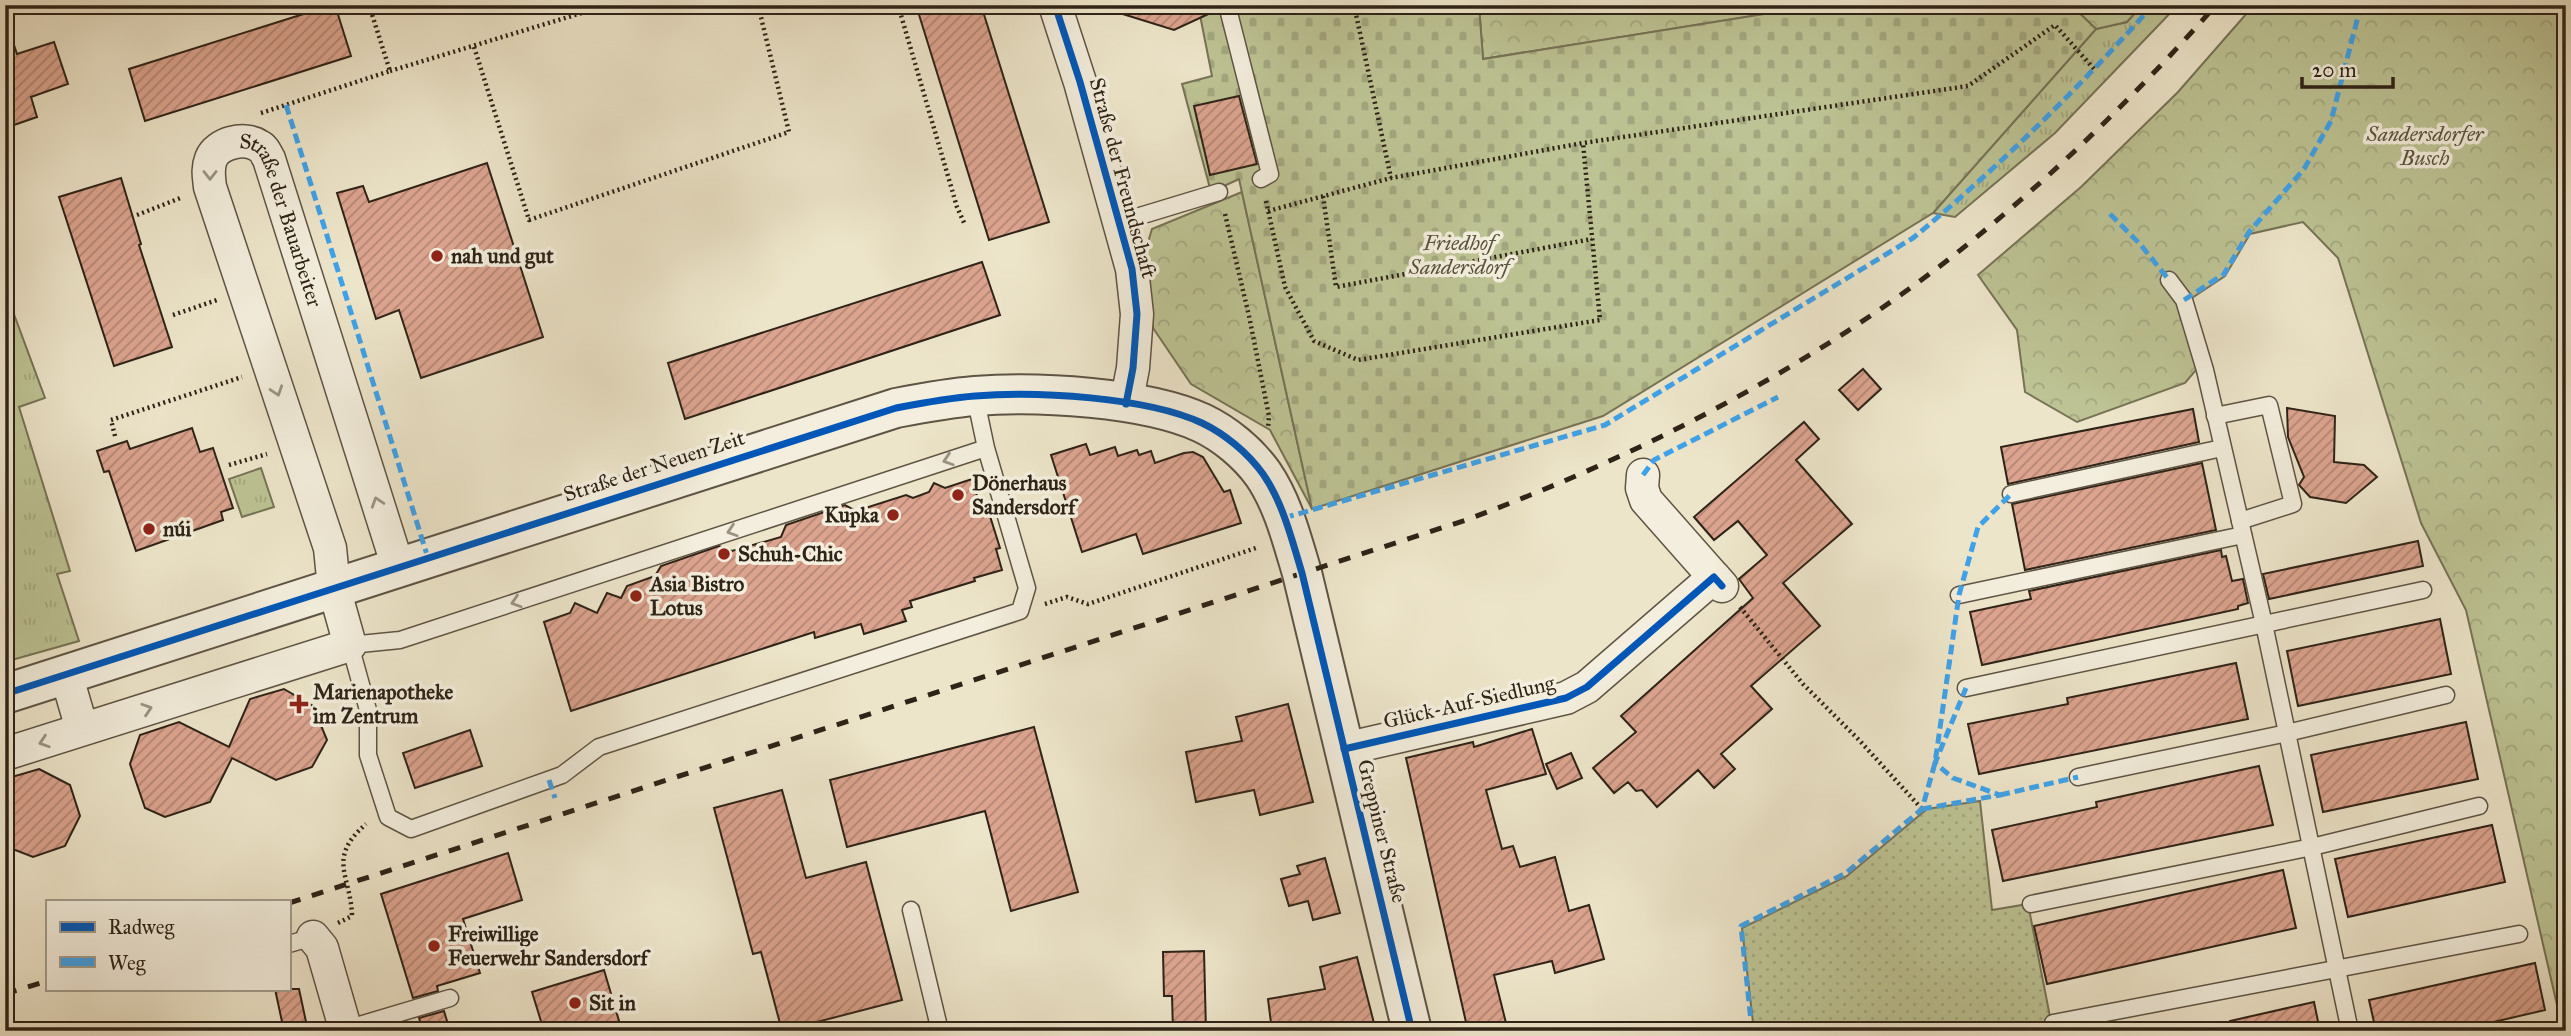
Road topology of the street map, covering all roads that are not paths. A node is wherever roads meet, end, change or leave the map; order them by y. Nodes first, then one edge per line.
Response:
1 (1055, 5) edge
2 (1227, 7) edge
3 (1261, 179) road end
4 (1219, 192) road end
5 (1120, 222) junction
6 (2169, 280) dead end
7 (975, 396) junction
8 (1126, 404) junction
9 (2216, 416) junction
10 (986, 448) junction
11 (2222, 448) junction
12 (1643, 475) dead end
13 (2011, 495) dead end
14 (1288, 527) joint
15 (2242, 528) junction
16 (398, 567) junction
17 (334, 588) junction
18 (2423, 590) dead end
19 (1959, 595) dead end
20 (2264, 624) junction
21 (350, 645) junction
22 (66, 674) junction
23 (1966, 688) dead end
24 (5, 694) edge
25 (2446, 695) dead end
26 (82, 729) junction
27 (2287, 733) junction
28 (1344, 749) junction
29 (5, 754) edge
30 (2078, 777) dead end
31 (2479, 806) dead end
32 (2312, 848) junction
33 (2031, 904) dead end
34 (911, 909) dead end
35 (2519, 934) dead end
36 (301, 941) edge
37 (2337, 968) junction
38 (450, 998) dead end
39 (2053, 1023) dead end
40 (346, 1030) edge
41 (940, 1031) edge
42 (1412, 1031) edge
43 (2350, 1031) edge

1 - 5 street, Straße der Freundschaft
2 - 3 lane
4 - 5 lane
5 - 8 street, Straße der Freundschaft
6 - 9 lane
7 - 8 street, Straße der Neuen Zeit
7 - 10 lane
7 - 16 street, Straße der Neuen Zeit
8 - 14 street, Straße der Neuen Zeit
9 - 11 lane
9 - 15 lane
10 -> 21 lane
10 - 21 lane
11 - 13 lane
11 - 15 lane
12 - 28 street, Glück-Auf-Siedlung
14 - 28 street, Greppiner Straße
15 - 19 lane
15 - 20 lane
16 - 17 street, Straße der Neuen Zeit
16 -> 17 street, Straße der Bauarbeiter
17 - 21 street
17 - 22 street, Straße der Neuen Zeit
18 - 20 lane
20 - 23 lane
20 - 27 lane
26 -> 21 street
22 - 24 street, Straße der Neuen Zeit
22 - 26 street
25 - 27 lane
26 -> 29 street
27 - 30 lane
27 - 32 lane
28 - 42 street, Greppiner Straße
31 - 32 lane
32 - 33 lane
32 - 37 lane
34 - 41 lane
35 - 37 lane
36 - 40 street
37 - 39 lane
37 - 43 lane
38 - 40 lane

